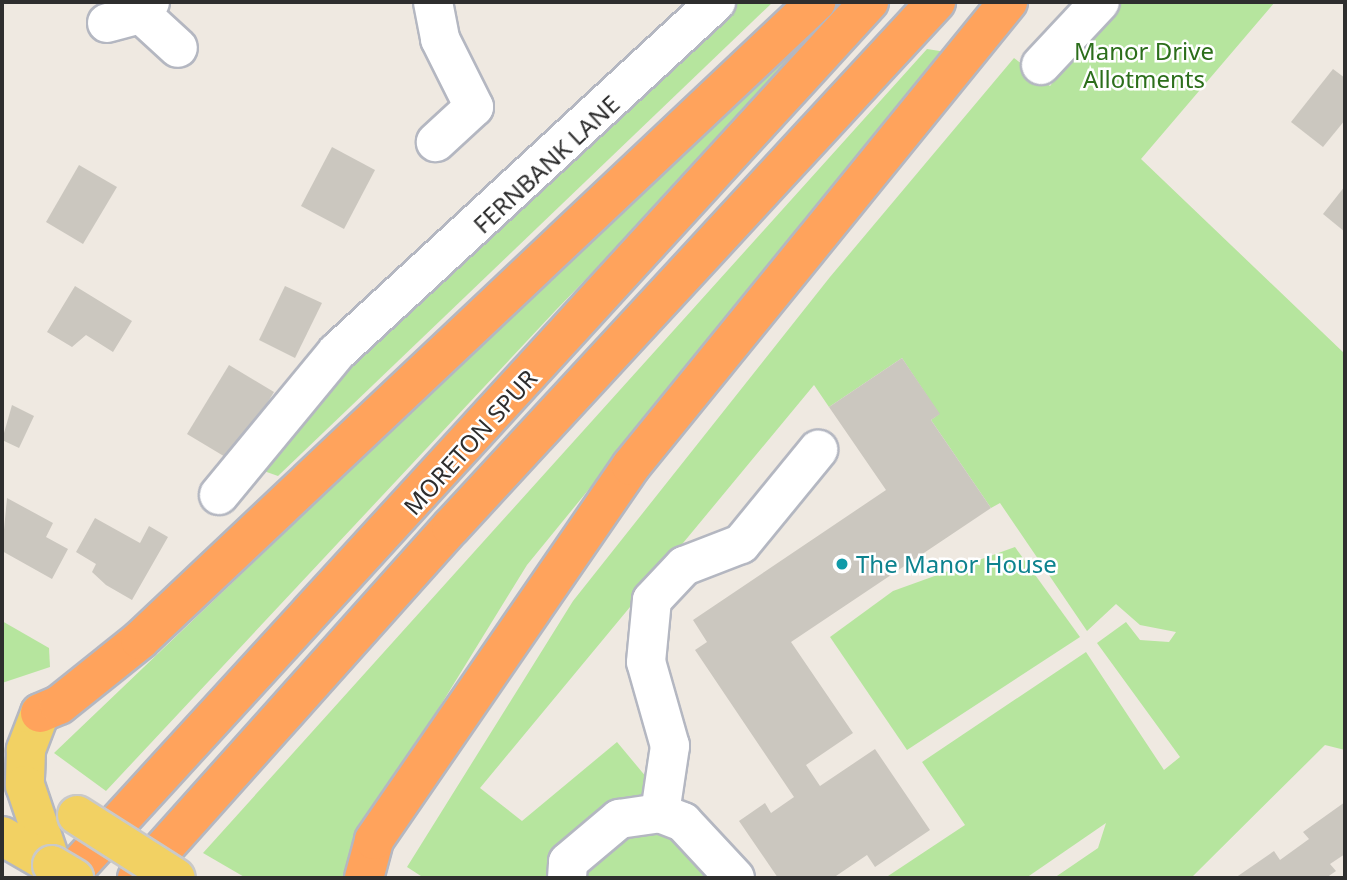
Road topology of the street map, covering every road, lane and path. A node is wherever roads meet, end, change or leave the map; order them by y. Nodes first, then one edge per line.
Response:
1 (433, 2) edge
2 (716, 2) edge
3 (816, 2) edge
4 (869, 2) edge
5 (936, 2) edge
6 (1008, 2) edge
7 (1100, 2) edge
8 (133, 13) edge
9 (178, 48) dead end
10 (1041, 65) dead end
11 (436, 142) dead end
12 (818, 450) dead end
13 (219, 495) dead end
14 (40, 713) junction
15 (2, 727) edge
16 (13, 781) edge
17 (660, 813) junction
18 (2, 836) edge
19 (65, 874) edge
20 (137, 878) edge
21 (176, 878) edge
22 (364, 878) edge
23 (566, 878) edge
24 (735, 878) edge

1 - 11 street
2 - 13 street, FERNBANK LANE
3 - 14 highway
4 - 19 highway, MORETON SPUR
5 - 20 highway, MORETON SPUR
6 - 22 highway
7 - 10 street
8 - 9 street
12 - 17 street
14 - 15 main road
14 - 16 main road
16 - 19 main road
16 - 21 main road, bridge
17 - 23 street
17 - 24 street
18 - 19 main road

